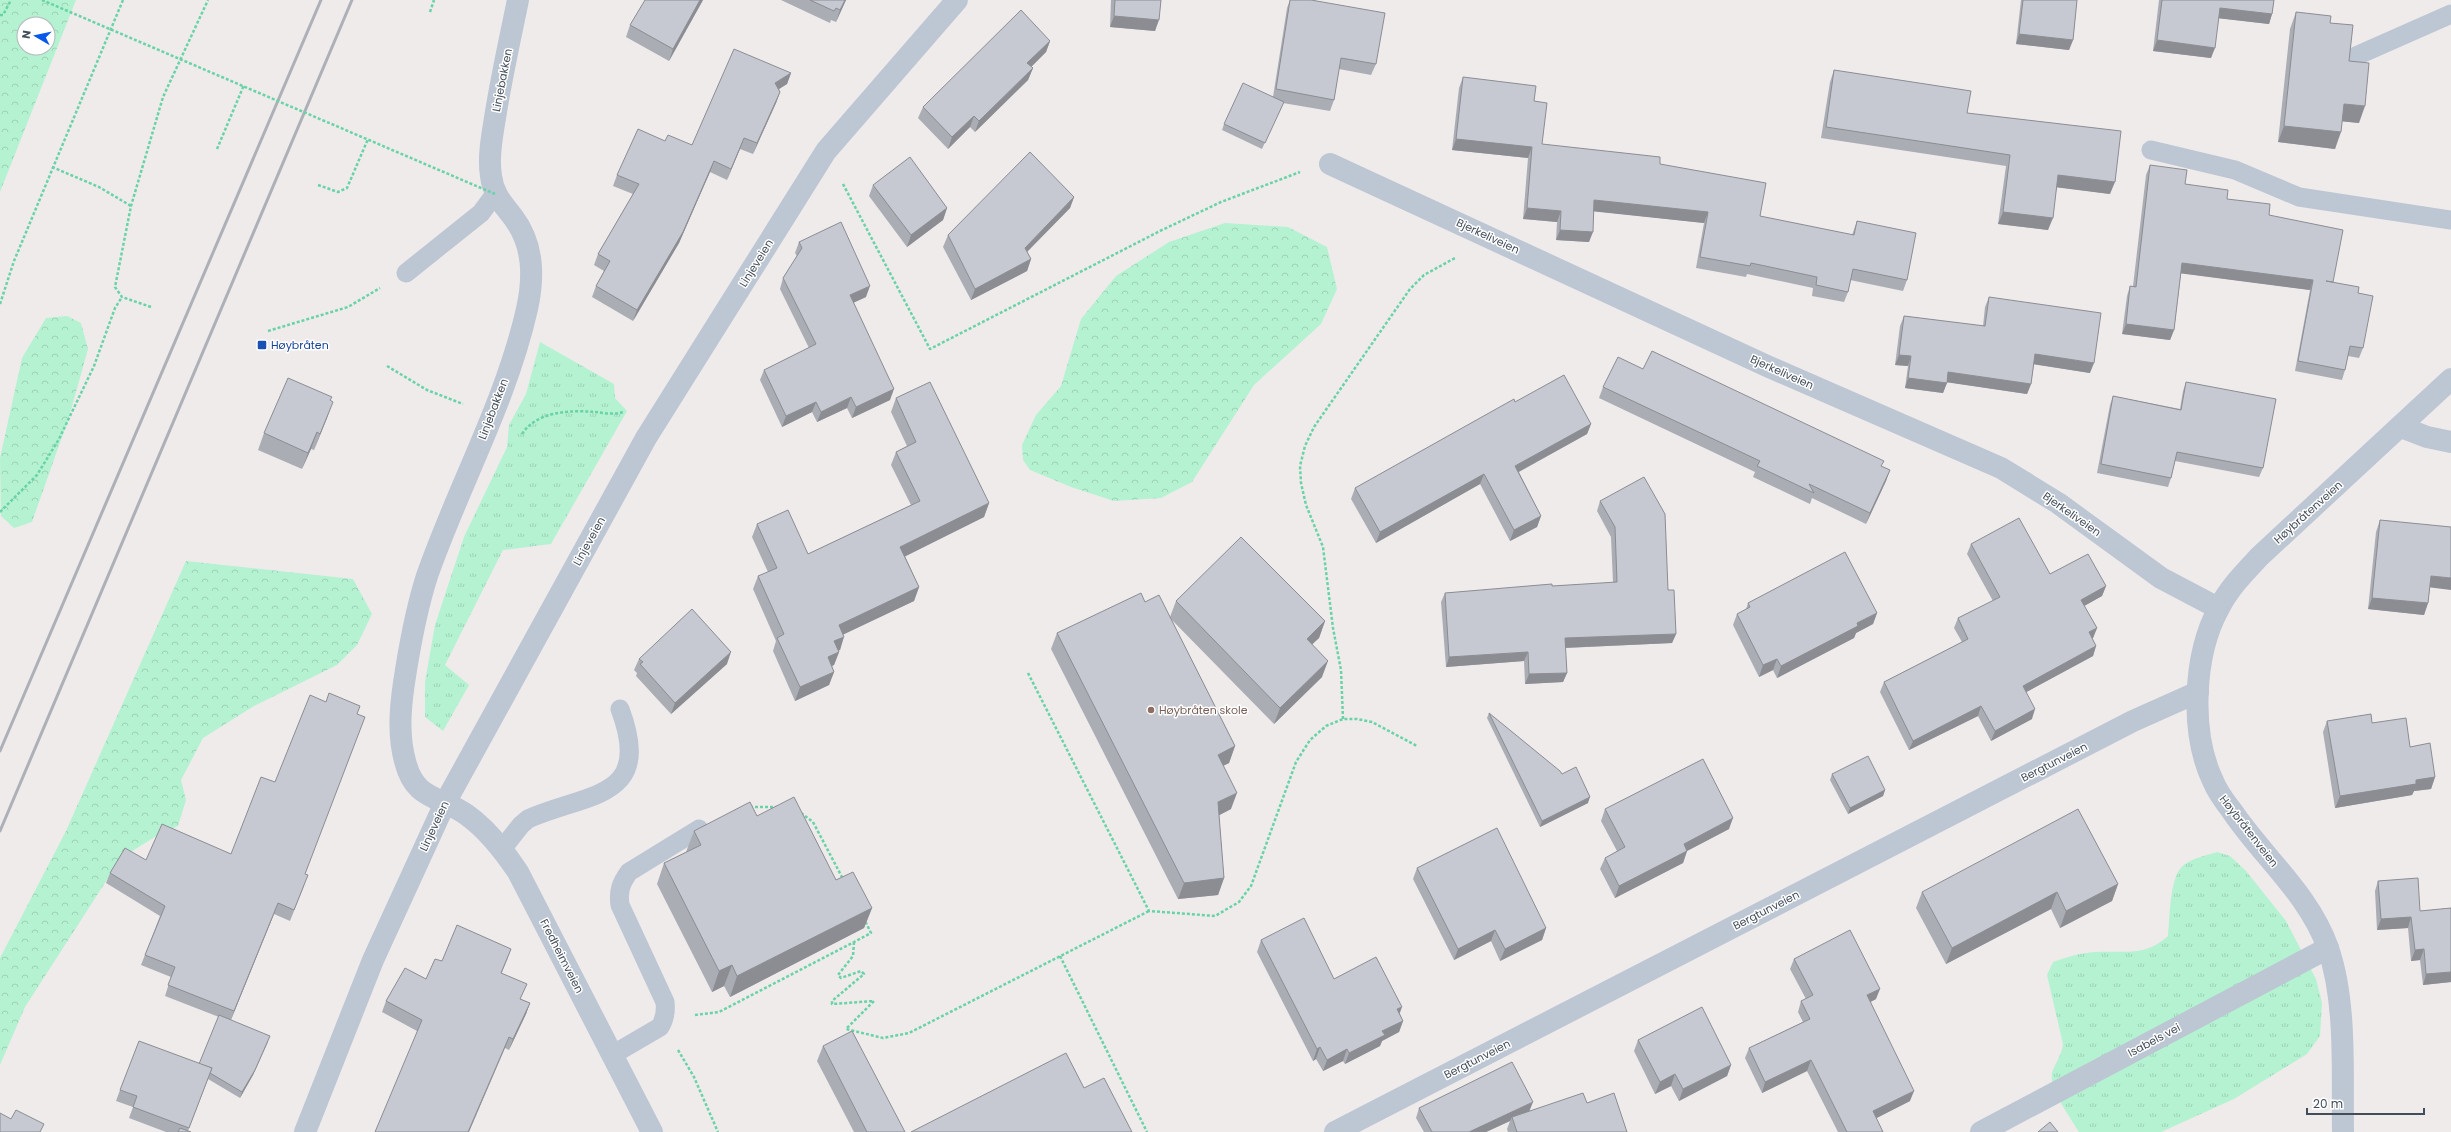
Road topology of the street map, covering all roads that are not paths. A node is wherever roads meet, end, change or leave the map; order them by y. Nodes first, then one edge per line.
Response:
1 (518, 0) edge
2 (957, 0) edge
3 (2451, 14) edge
4 (2356, 56) dead end
5 (2151, 150) dead end
6 (1330, 164) road end
7 (495, 194) junction
8 (2451, 220) edge
9 (406, 273) road end
10 (2451, 379) edge
11 (2401, 426) junction
12 (2451, 442) edge
13 (2218, 608) junction
14 (2198, 692) junction
15 (620, 709) dead end
16 (445, 803) junction
17 (699, 829) edge
18 (502, 849) junction
19 (2328, 948) junction
20 (612, 1054) junction
21 (306, 1132) edge
22 (652, 1132) edge
23 (1335, 1132) edge
24 (1981, 1132) edge
25 (2343, 1132) edge

1 - 7 street, Linjebakken
2 - 16 street, Linjeveien
3 - 4 lane
5 - 8 lane
6 - 13 street, Bjerkeliveien
7 - 9 lane
7 - 16 street, Linjebakken
10 - 11 street, Høybråtenveien
11 - 12 street
11 - 13 street, Høybråtenveien
13 - 14 street, Høybråtenveien
14 - 19 street, Høybråtenveien
14 - 23 street, Bergtunveien
15 - 18 lane
16 - 18 street, Fredheimveien
16 - 21 street, Linjeveien
17 - 20 lane
18 - 20 street, Fredheimveien
19 - 24 street, Isabels vei
19 - 25 street, Høybråtenveien
20 - 22 street, Fredheimveien

